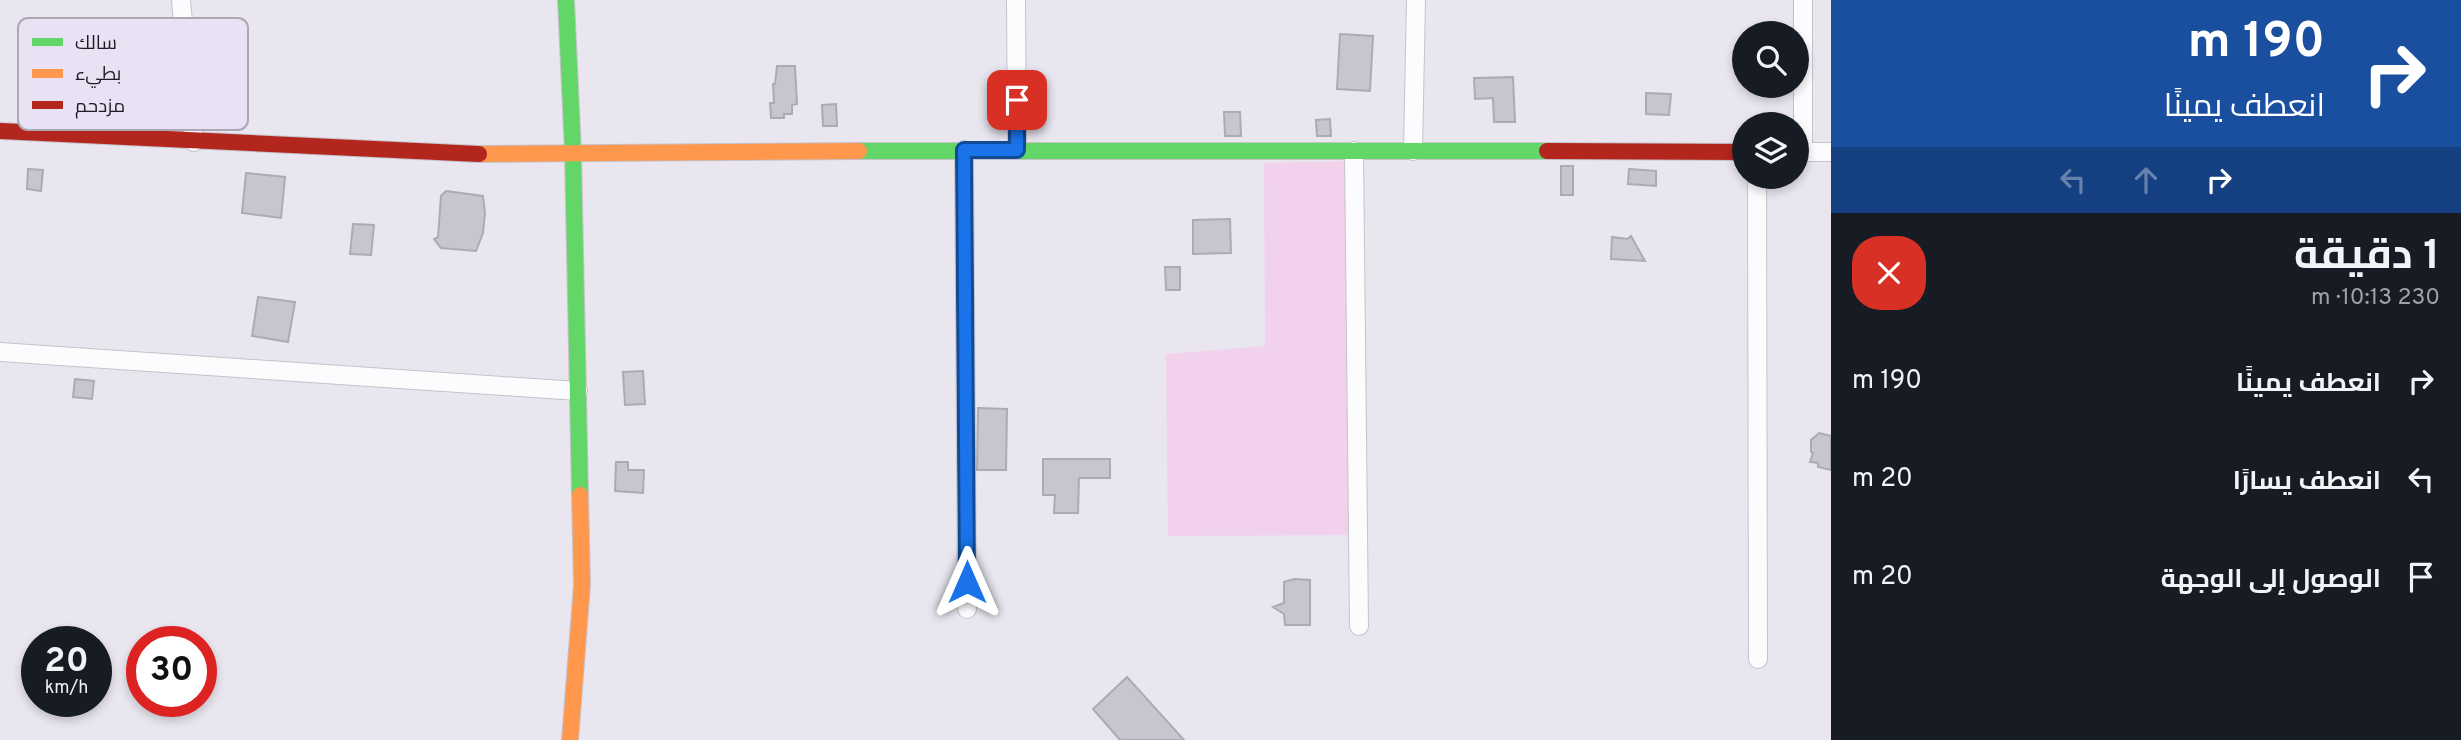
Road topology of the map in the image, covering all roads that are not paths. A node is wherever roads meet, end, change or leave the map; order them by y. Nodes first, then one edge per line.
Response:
1 (181, 0) edge
2 (565, 0) edge
3 (1016, 0) edge
4 (1416, 0) edge
5 (1803, 0) edge
6 (183, 18) edge
7 (1801, 112) edge
8 (193, 130) edge
9 (0, 131) edge
10 (194, 142) junction
11 (964, 150) junction
12 (1017, 150) junction
13 (1354, 151) junction
14 (1413, 151) junction
15 (1732, 152) edge
16 (1809, 152) edge
17 (1831, 152) edge
18 (573, 153) junction
19 (1757, 189) edge
20 (0, 352) edge
21 (578, 391) junction
22 (967, 609) dead end
23 (1359, 626) dead end
24 (1758, 659) dead end
25 (570, 740) edge

1 - 6 street
2 - 18 street
3 - 12 street
4 - 14 street
5 - 7 street
8 - 10 street
9 - 10 street
10 - 18 street
11 - 12 street
11 - 18 street
11 - 22 street
12 - 13 street
13 - 14 street
13 - 23 street
14 - 15 street
16 - 17 street
18 - 21 street
19 - 24 street
20 - 21 street
21 - 25 street

